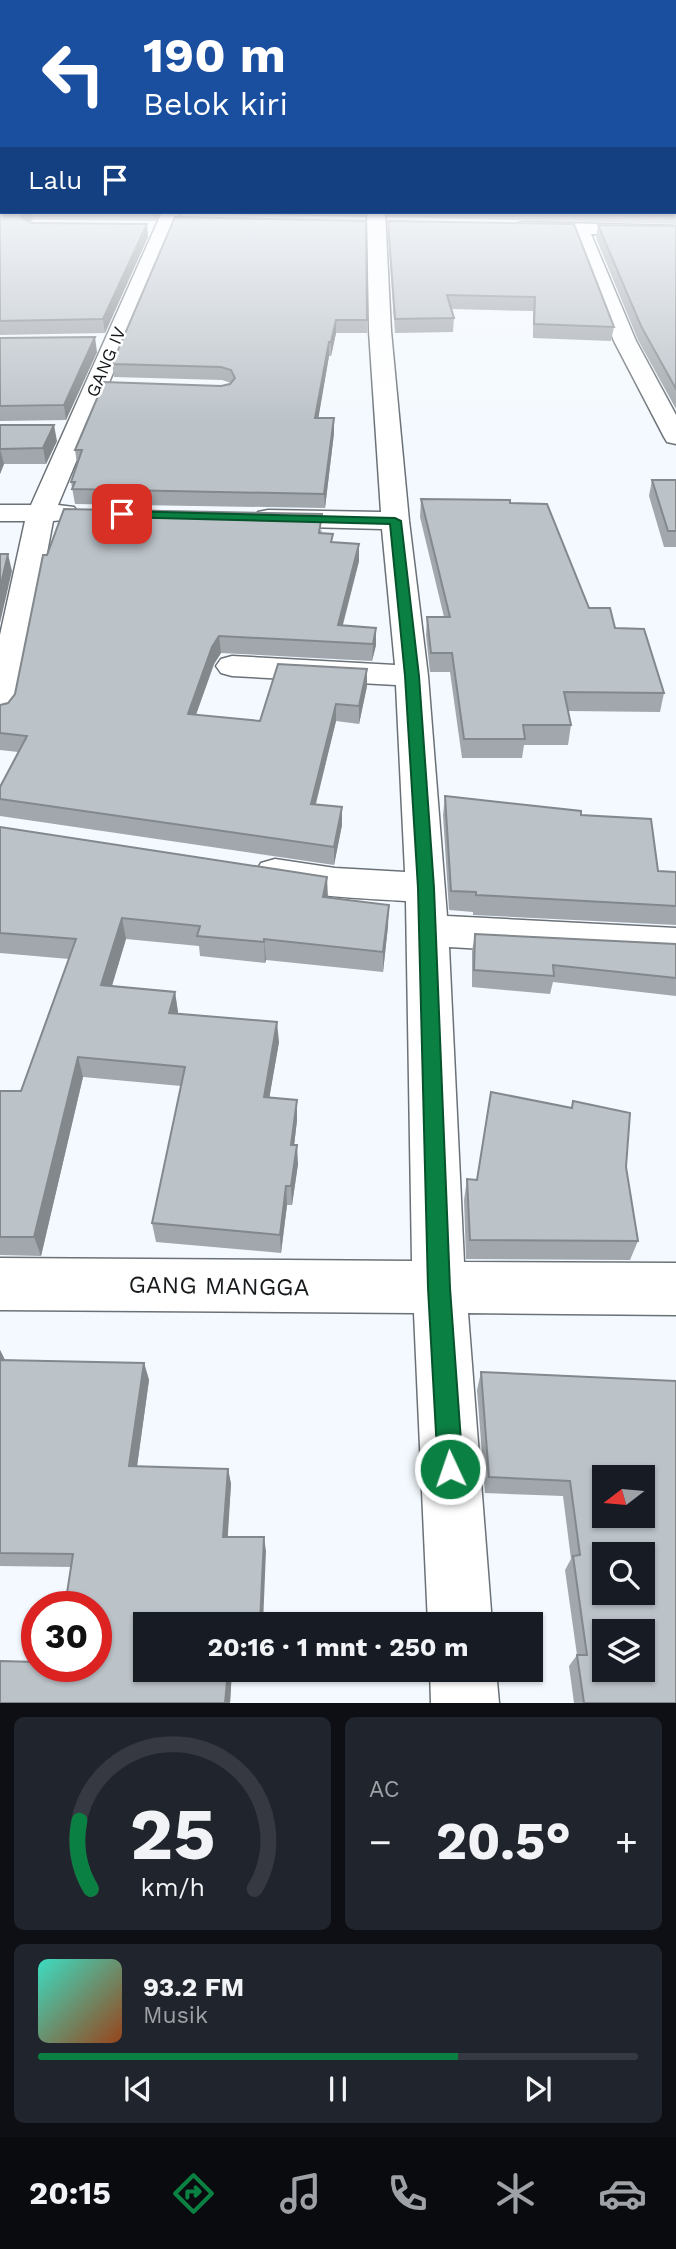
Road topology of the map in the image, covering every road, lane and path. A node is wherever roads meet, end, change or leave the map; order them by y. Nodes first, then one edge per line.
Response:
1 (147, 265) edge
2 (378, 265) edge
3 (588, 265) edge
4 (89, 342) edge
5 (114, 342) junction
6 (95, 386) junction
7 (121, 387) edge
8 (51, 430) edge
9 (76, 430) junction
10 (676, 437) edge
11 (41, 512) junction
12 (0, 513) edge
13 (95, 514) edge
14 (245, 517) edge
15 (395, 521) junction
16 (232, 666) dead end
17 (412, 676) junction
18 (0, 711) edge
19 (245, 869) edge
20 (426, 888) junction
21 (426, 930) junction
22 (676, 944) edge
23 (0, 1284) edge
24 (439, 1288) junction
25 (676, 1289) edge
26 (459, 1612) edge
27 (464, 1682) edge
28 (465, 1703) edge

1 - 5 street, GANG IV
2 - 15 street
3 - 10 street
4 - 5 street
5 - 6 street, GANG IV
6 - 7 street
6 - 9 street, GANG IV
8 - 9 street
9 - 11 street, GANG IV
11 - 12 street
11 - 13 street
11 - 18 street, GANG IV
14 - 15 street
15 - 17 street
16 - 17 street
17 - 20 street
19 - 20 street
20 - 21 street
21 - 22 street
21 - 24 street
23 - 24 street, GANG MANGGA
24 - 25 street, GANG MANGGA
24 - 26 street
27 - 28 street

